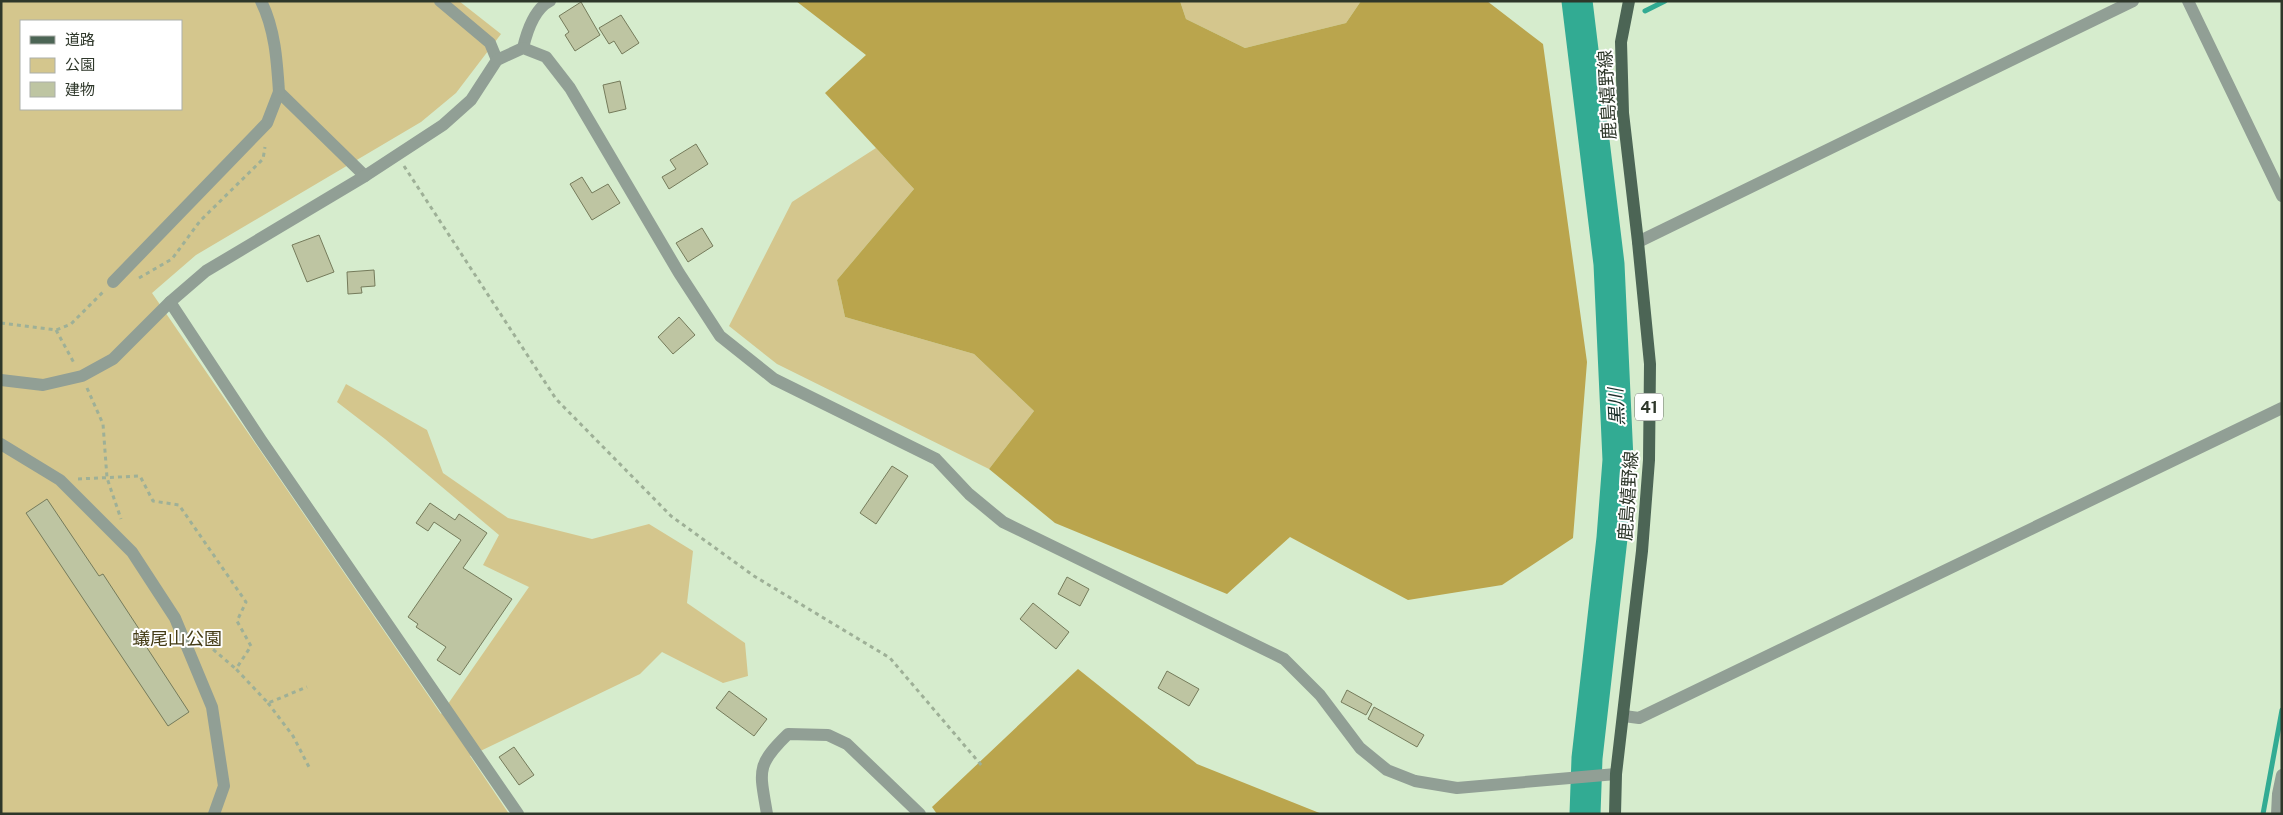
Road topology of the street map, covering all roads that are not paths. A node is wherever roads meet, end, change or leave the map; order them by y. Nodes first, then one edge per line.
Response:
1 (261, 1) edge
2 (440, 1) edge
3 (550, 1) edge
4 (1629, 1) edge
5 (2133, 1) edge
6 (2188, 1) edge
7 (524, 48) junction
8 (497, 60) junction
9 (279, 92) junction
10 (365, 176) junction
11 (2282, 196) edge
12 (1638, 242) junction
13 (112, 282) dead end
14 (170, 302) junction
15 (1, 380) edge
16 (2282, 408) edge
17 (1, 444) edge
18 (1624, 716) junction
19 (1616, 774) junction
20 (2282, 775) edge
21 (214, 814) edge
22 (518, 814) edge
23 (767, 814) edge
24 (920, 814) edge
25 (1616, 814) edge
26 (2277, 814) edge

1 - 9 street
2 - 8 street
3 - 7 street
4 - 12 main road, 鹿島嬉野線 / 41
5 - 12 street
6 - 11 street
7 - 8 street
7 - 19 street
8 - 10 street
9 - 10 street
9 - 13 street
10 - 14 street
12 - 18 main road, 鹿島嬉野線 / 41
14 - 15 street
14 - 22 street
16 - 18 street
17 - 21 street
18 - 19 main road, 鹿島嬉野線 / 41
19 - 25 main road, 鹿島嬉野線 / 41
20 - 26 street
23 - 24 street

